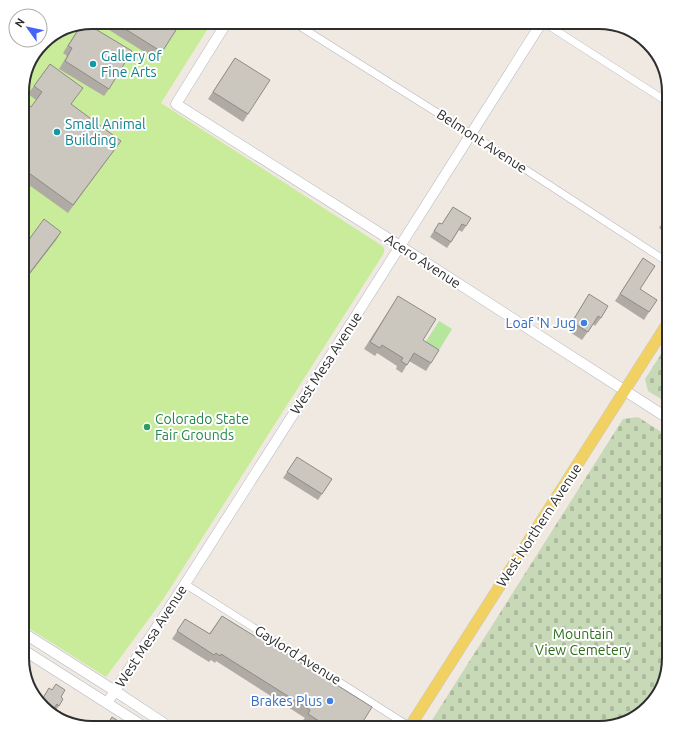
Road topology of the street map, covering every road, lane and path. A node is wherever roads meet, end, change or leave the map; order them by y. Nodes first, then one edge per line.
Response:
1 (223, 29) edge
2 (304, 29) edge
3 (538, 29) edge
4 (553, 29) edge
5 (662, 99) edge
6 (471, 134) junction
7 (400, 246) junction
8 (662, 258) edge
9 (662, 332) edge
10 (625, 390) junction
11 (662, 414) edge
12 (185, 584) junction
13 (29, 636) edge
14 (29, 653) edge
15 (115, 691) junction
16 (107, 703) junction
17 (135, 721) edge
18 (160, 721) edge
19 (399, 721) edge
20 (414, 721) edge

1 - 7 street, Acero Avenue
2 - 6 street, Belmont Avenue
3 - 6 street, West Mesa Avenue
4 - 5 street
6 - 7 street, West Mesa Avenue
6 - 8 street, Belmont Avenue
7 - 10 street, Acero Avenue
7 - 12 street, West Mesa Avenue
9 - 10 main road, West Northern Avenue
10 - 11 street, Acero Avenue
10 - 20 main road, West Northern Avenue
12 - 15 street, West Mesa Avenue
12 - 19 street, Gaylord Avenue
13 - 15 street
14 - 16 street
15 - 16 street, West Mesa Avenue
15 - 18 street
16 - 17 street

